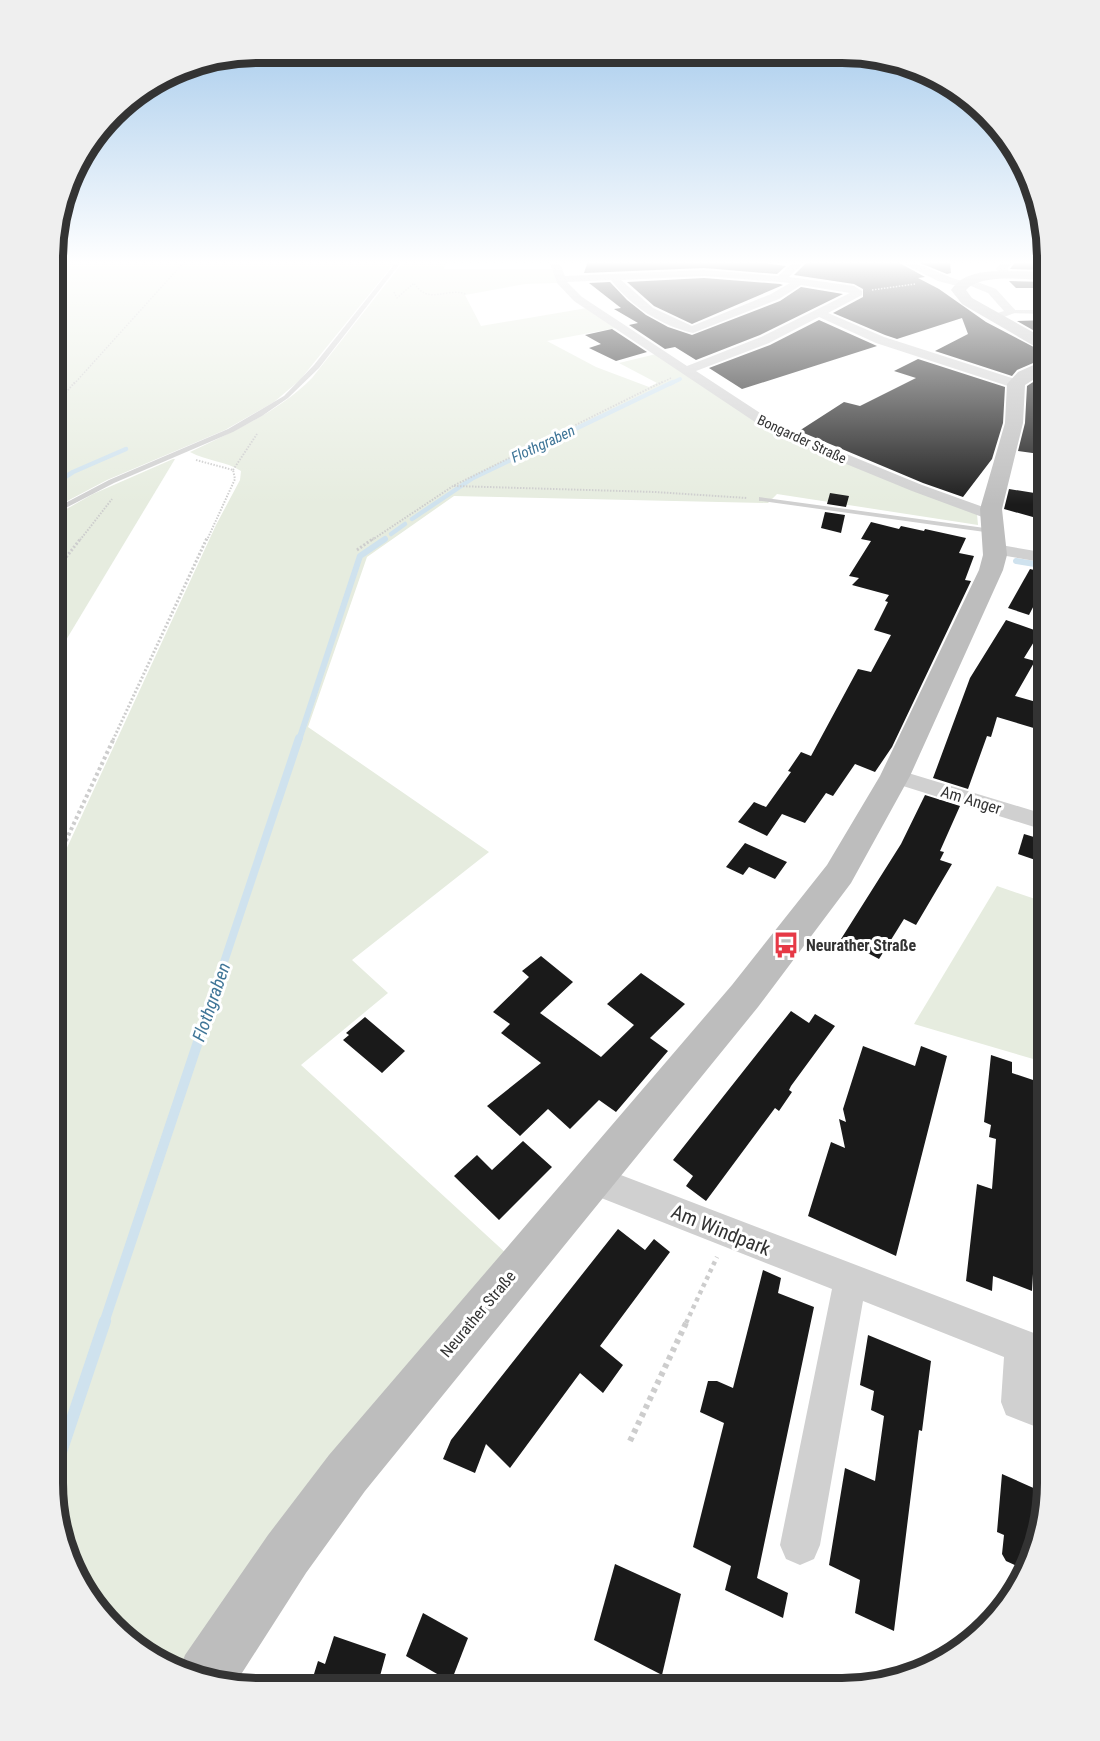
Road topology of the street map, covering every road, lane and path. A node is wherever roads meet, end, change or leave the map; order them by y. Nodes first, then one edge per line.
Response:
1 (112, 342) edge
2 (335, 342) edge
3 (642, 342) edge
4 (759, 342) edge
5 (887, 342) edge
6 (1037, 369) edge
7 (685, 371) junction
8 (1016, 384) junction
9 (63, 396) edge
10 (280, 401) junction
11 (179, 452) junction
12 (141, 468) junction
13 (232, 470) junction
14 (453, 486) junction
15 (762, 499) joint
16 (63, 507) edge
17 (993, 532) junction
18 (357, 550) dead end
19 (1037, 553) edge
20 (63, 561) edge
21 (895, 776) junction
22 (1037, 821) edge
23 (63, 847) edge
24 (592, 1179) junction
25 (728, 1233) junction
26 (849, 1281) junction
27 (1035, 1352) edge
28 (1037, 1409) edge
29 (630, 1441) dead end
30 (800, 1545) dead end
31 (209, 1671) edge

1 - 9 path
2 - 10 lane
3 - 7 street, Bongarder Straße
4 - 7 street
5 - 8 street
6 - 8 street
7 - 14 path
7 - 17 street, Bongarder Straße
8 - 17 street, Neurather Straße
10 - 11 lane
10 - 13 path
11 - 12 lane
11 - 13 path
12 - 16 lane
12 - 20 path
13 - 23 path
14 - 15 path
14 - 18 path
15 - 17 lane
17 - 19 street, Bongarder Straße
17 - 21 street, Neurather Straße
21 - 22 street, Am Anger
21 - 24 street, Neurather Straße
24 - 25 street, Am Windpark
24 - 31 street, Neurather Straße
25 - 26 street, Am Windpark
25 - 29 path
26 - 27 street, Am Windpark
26 - 30 street
27 - 28 street, Am Windpark

